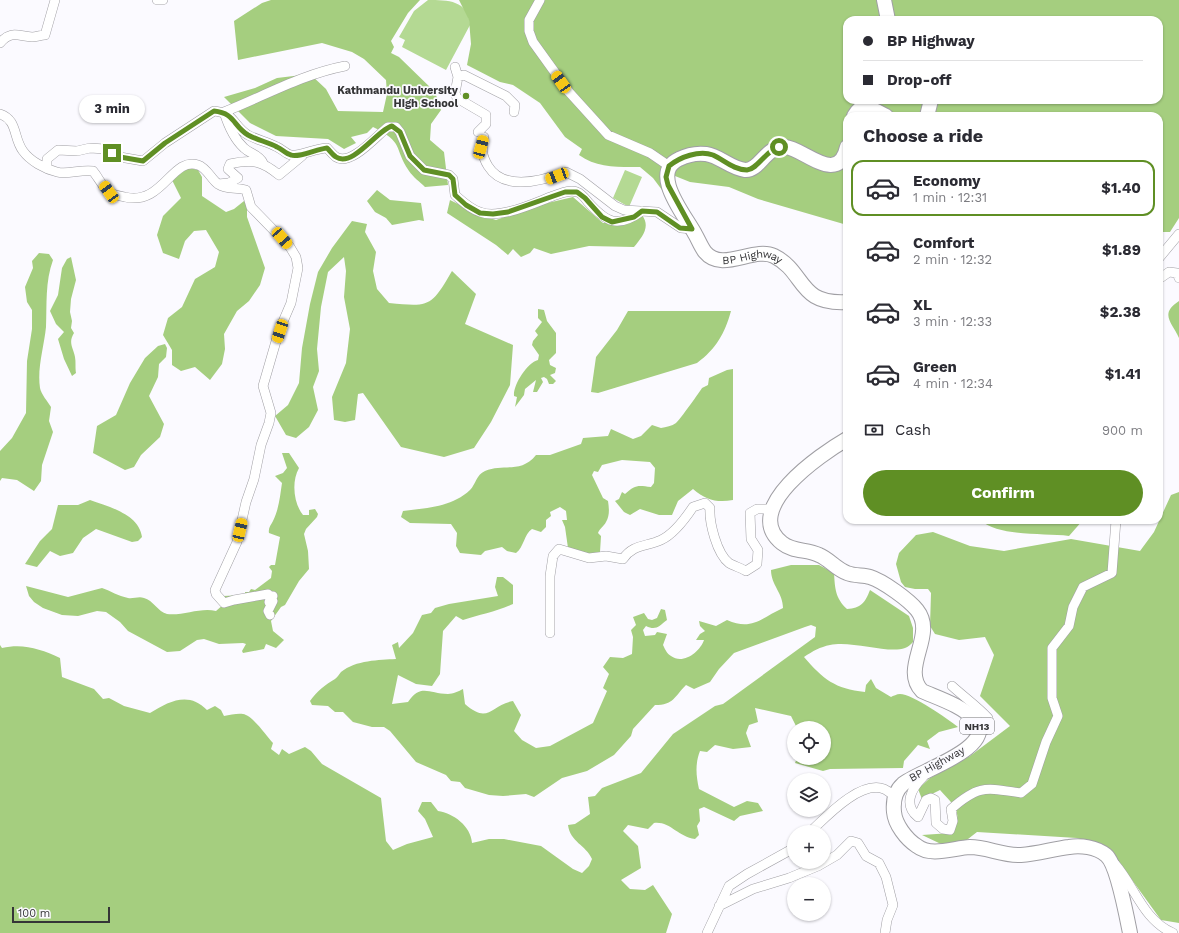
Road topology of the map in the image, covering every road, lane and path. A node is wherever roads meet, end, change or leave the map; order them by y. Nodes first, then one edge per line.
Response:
1 (56, 0) edge
2 (157, 0) edge
3 (164, 0) edge
4 (540, 0) edge
5 (884, 0) edge
6 (887, 16) edge
7 (0, 43) edge
8 (345, 66) dead end
9 (455, 67) dead end
10 (458, 76) junction
11 (224, 112) junction
12 (514, 112) dead end
13 (856, 112) edge
14 (879, 112) edge
15 (0, 114) edge
16 (312, 150) junction
17 (843, 154) edge
18 (263, 163) junction
19 (669, 166) junction
20 (47, 168) junction
21 (218, 184) junction
22 (642, 211) junction
23 (692, 229) junction
24 (1179, 234) edge
25 (1167, 248) junction
26 (1179, 249) edge
27 (1163, 253) edge
28 (1163, 276) edge
29 (1179, 278) edge
30 (843, 302) edge
31 (843, 442) edge
32 (772, 509) junction
33 (1116, 524) edge
34 (270, 615) dead end
35 (550, 633) dead end
36 (952, 686) dead end
37 (978, 732) junction
38 (929, 770) junction
39 (895, 796) junction
40 (818, 825) edge
41 (787, 852) edge
42 (1107, 856) junction
43 (719, 906) junction
44 (707, 933) edge
45 (884, 933) edge
46 (1130, 933) edge
47 (1173, 933) edge

1 - 7 street
2 - 3 street
4 - 19 street
5 - 6 highway
8 - 11 street
9 - 10 street
10 - 12 street
10 - 22 street
11 - 16 street
11 - 18 street
11 - 20 street
13 - 14 highway
15 - 20 street
16 - 18 street
16 - 22 street
17 - 19 highway
18 - 21 street
19 - 23 highway, BP Highway
20 - 21 street
21 - 34 street
22 - 23 street
23 - 30 highway, BP Highway
24 - 25 street
25 - 26 street
25 - 27 street
28 - 29 street
31 - 32 highway
32 - 35 street
32 - 37 highway, NH13
33 - 38 street
36 - 37 street
37 - 38 highway, BP Highway / NH13
38 - 39 highway, BP Highway / NH13
39 - 40 street
39 - 42 highway
41 - 43 street
42 - 46 highway
42 - 47 street
43 - 44 street
43 - 45 street

